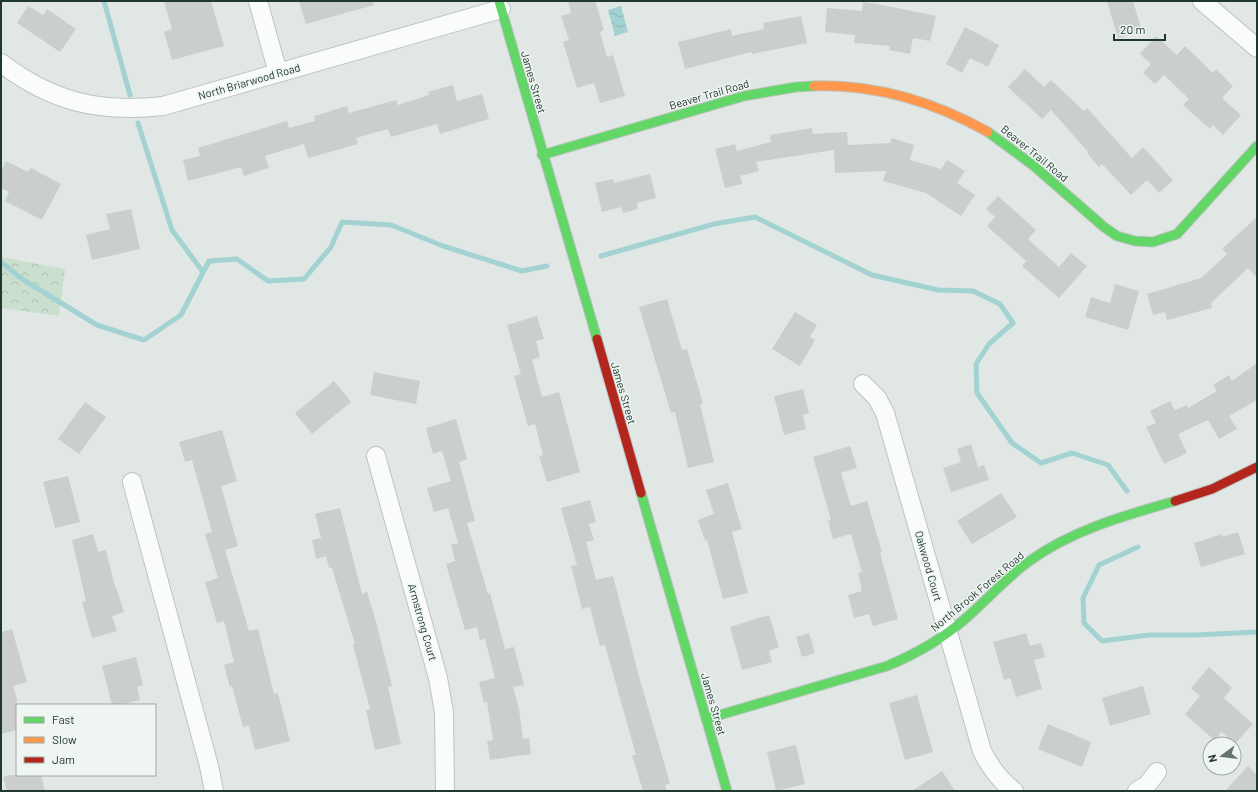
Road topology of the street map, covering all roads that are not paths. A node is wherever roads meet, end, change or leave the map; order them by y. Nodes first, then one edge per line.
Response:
1 (258, 1) edge
2 (1202, 1) edge
3 (500, 5) edge
4 (1257, 48) edge
5 (1, 63) edge
6 (278, 73) junction
7 (1257, 146) edge
8 (542, 155) junction
9 (863, 384) dead end
10 (376, 456) dead end
11 (1257, 467) edge
12 (132, 482) dead end
13 (948, 633) junction
14 (706, 719) junction
15 (1157, 772) dead end
16 (214, 791) edge
17 (445, 791) edge
18 (727, 791) edge
19 (1014, 791) edge
20 (1137, 791) edge

1 - 6 street
2 - 4 street
3 - 6 street, North Briarwood Road
3 - 8 street, James Street
5 - 6 street, North Briarwood Road
7 - 8 street, Beaver Trail Road
8 - 14 street, James Street
9 - 13 street, Oakwood Court
10 - 17 street, Armstrong Court
11 - 13 street, North Brook Forest Road
12 - 16 street
13 - 14 street, North Brook Forest Road
13 - 19 street, Oakwood Court
14 - 18 street, James Street
15 - 20 street

